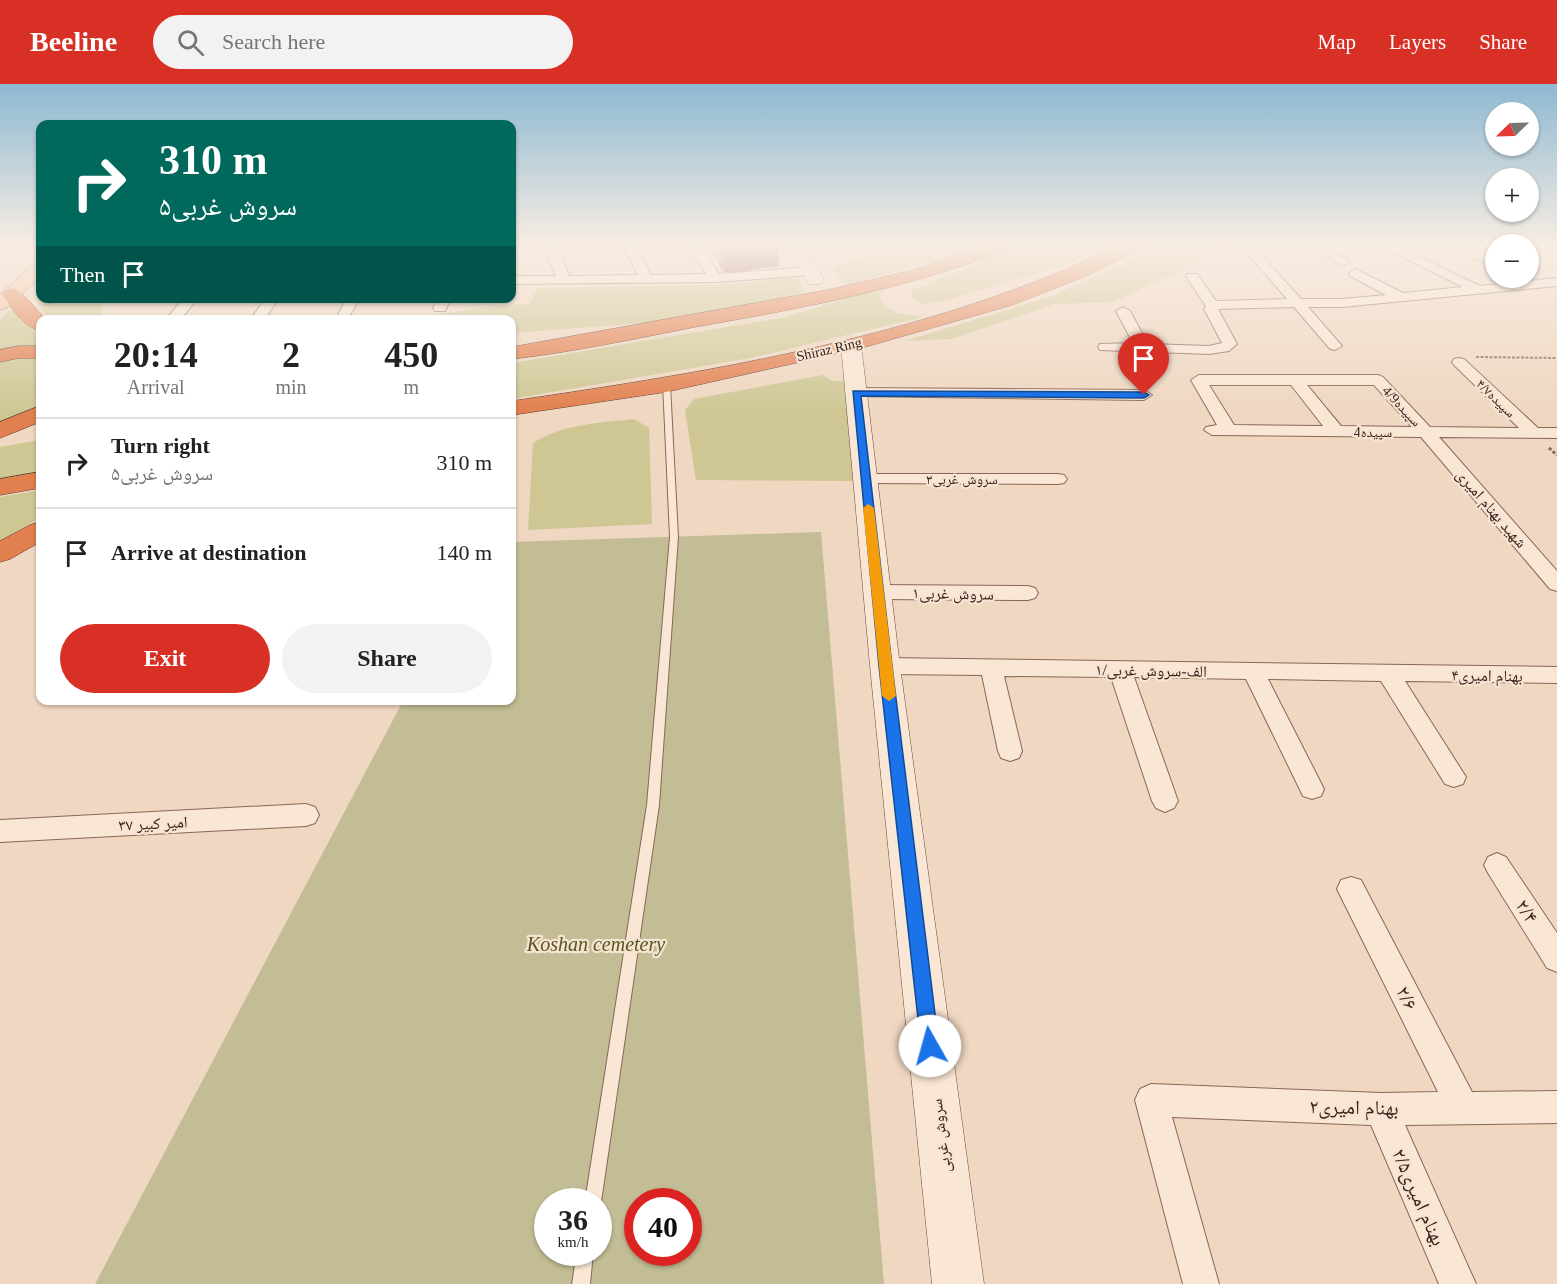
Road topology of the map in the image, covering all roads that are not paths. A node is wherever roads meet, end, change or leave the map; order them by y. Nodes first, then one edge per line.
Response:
1 (9, 301) edge
2 (806, 301) edge
3 (1005, 301) edge
4 (1209, 301) edge
5 (1296, 301) edge
6 (1362, 301) edge
7 (187, 303) edge
8 (1299, 304) junction
9 (1213, 306) junction
10 (1123, 311) dead end
11 (176, 315) edge
12 (36, 320) edge
13 (651, 331) junction
14 (516, 340) edge
15 (851, 345) junction
16 (1335, 346) dead end
17 (1105, 347) dead end
18 (1143, 348) junction
19 (36, 352) edge
20 (516, 352) edge
21 (0, 356) edge
22 (1459, 362) road end
23 (1295, 380) junction
24 (666, 385) junction
25 (856, 393) junction
26 (1144, 395) dead end
27 (516, 407) edge
28 (36, 416) edge
29 (516, 421) edge
30 (36, 429) edge
31 (1212, 430) dead end
32 (1229, 431) junction
33 (1336, 431) junction
34 (1426, 432) junction
35 (0, 433) edge
36 (1534, 433) junction
37 (1557, 433) edge
38 (865, 478) junction
39 (1058, 479) dead end
40 (36, 481) edge
41 (0, 487) edge
42 (36, 533) edge
43 (0, 554) edge
44 (1557, 584) edge
45 (877, 592) junction
46 (1028, 593) dead end
47 (885, 666) junction
48 (991, 668) junction
49 (1120, 669) junction
50 (1253, 671) junction
51 (1388, 673) junction
52 (1417, 674) joint
53 (1557, 675) edge
54 (1010, 751) dead end
55 (1454, 777) dead end
56 (1312, 789) dead end
57 (1165, 801) dead end
58 (306, 815) dead end
59 (0, 831) edge
60 (1497, 865) dead end
61 (1351, 890) dead end
62 (1557, 958) edge
63 (1463, 1107) junction
64 (1557, 1107) edge
65 (1381, 1109) junction
66 (595, 1188) edge
67 (583, 1266) edge
68 (581, 1284) edge
69 (958, 1284) edge
70 (1201, 1284) edge
71 (1458, 1284) edge

1 - 12 highway
2 - 13 highway
3 - 15 highway, Shiraz Ring
4 - 9 street
5 - 8 street
6 - 8 street
7 - 11 street
8 - 9 street
8 - 16 street
9 - 18 street
10 - 18 street
13 - 14 highway
13 - 20 highway
15 - 24 highway, Shiraz Ring
15 - 25 street, سروش غربی
17 - 18 street
19 - 21 highway
22 - 36 street, سپیده۴/۷
23 - 32 street
23 - 33 street
23 - 34 street, 4/9سپیده
24 - 27 highway, Shiraz Ring
24 - 29 highway
24 - 66 lane
25 - 26 street
25 - 38 street, سروش غربی
28 - 35 highway
30 - 35 highway
31 - 32 street, 4سپیده
32 - 33 street, 4سپیده
33 - 34 street, 4سپیده
34 - 36 street, 4سپیده
34 - 44 street, شهید بهنام امیری
36 - 37 street, 4سپیده
38 - 39 street, سروش غربی۳
38 - 45 street, سروش غربی
40 - 41 highway
42 - 43 highway
45 - 46 street, سروش غربی۱
45 - 47 street, سروش غربی
47 - 48 street, ۱/الف-سروش غربی
47 - 69 street, سروش غربی
48 - 49 street, ۱/الف-سروش غربی
48 - 54 street
49 - 50 street, ۱/الف-سروش غربی
49 - 57 street
50 - 51 street, ۱/الف-سروش غربی
50 - 56 street
51 - 52 street, ۱/الف-سروش غربی
51 - 55 street
52 - 53 street, بهنام امیری۴
58 - 59 street, ۳۷ امیر کبیر
60 - 62 street, ۲/۴
61 - 63 street, ۲/۶
63 - 64 street, بهنام امیری۲
63 - 65 street, بهنام امیری۲
65 - 70 street, بهنام امیری۲
65 - 71 street, بهنام امیری۲/۵
67 - 68 lane

